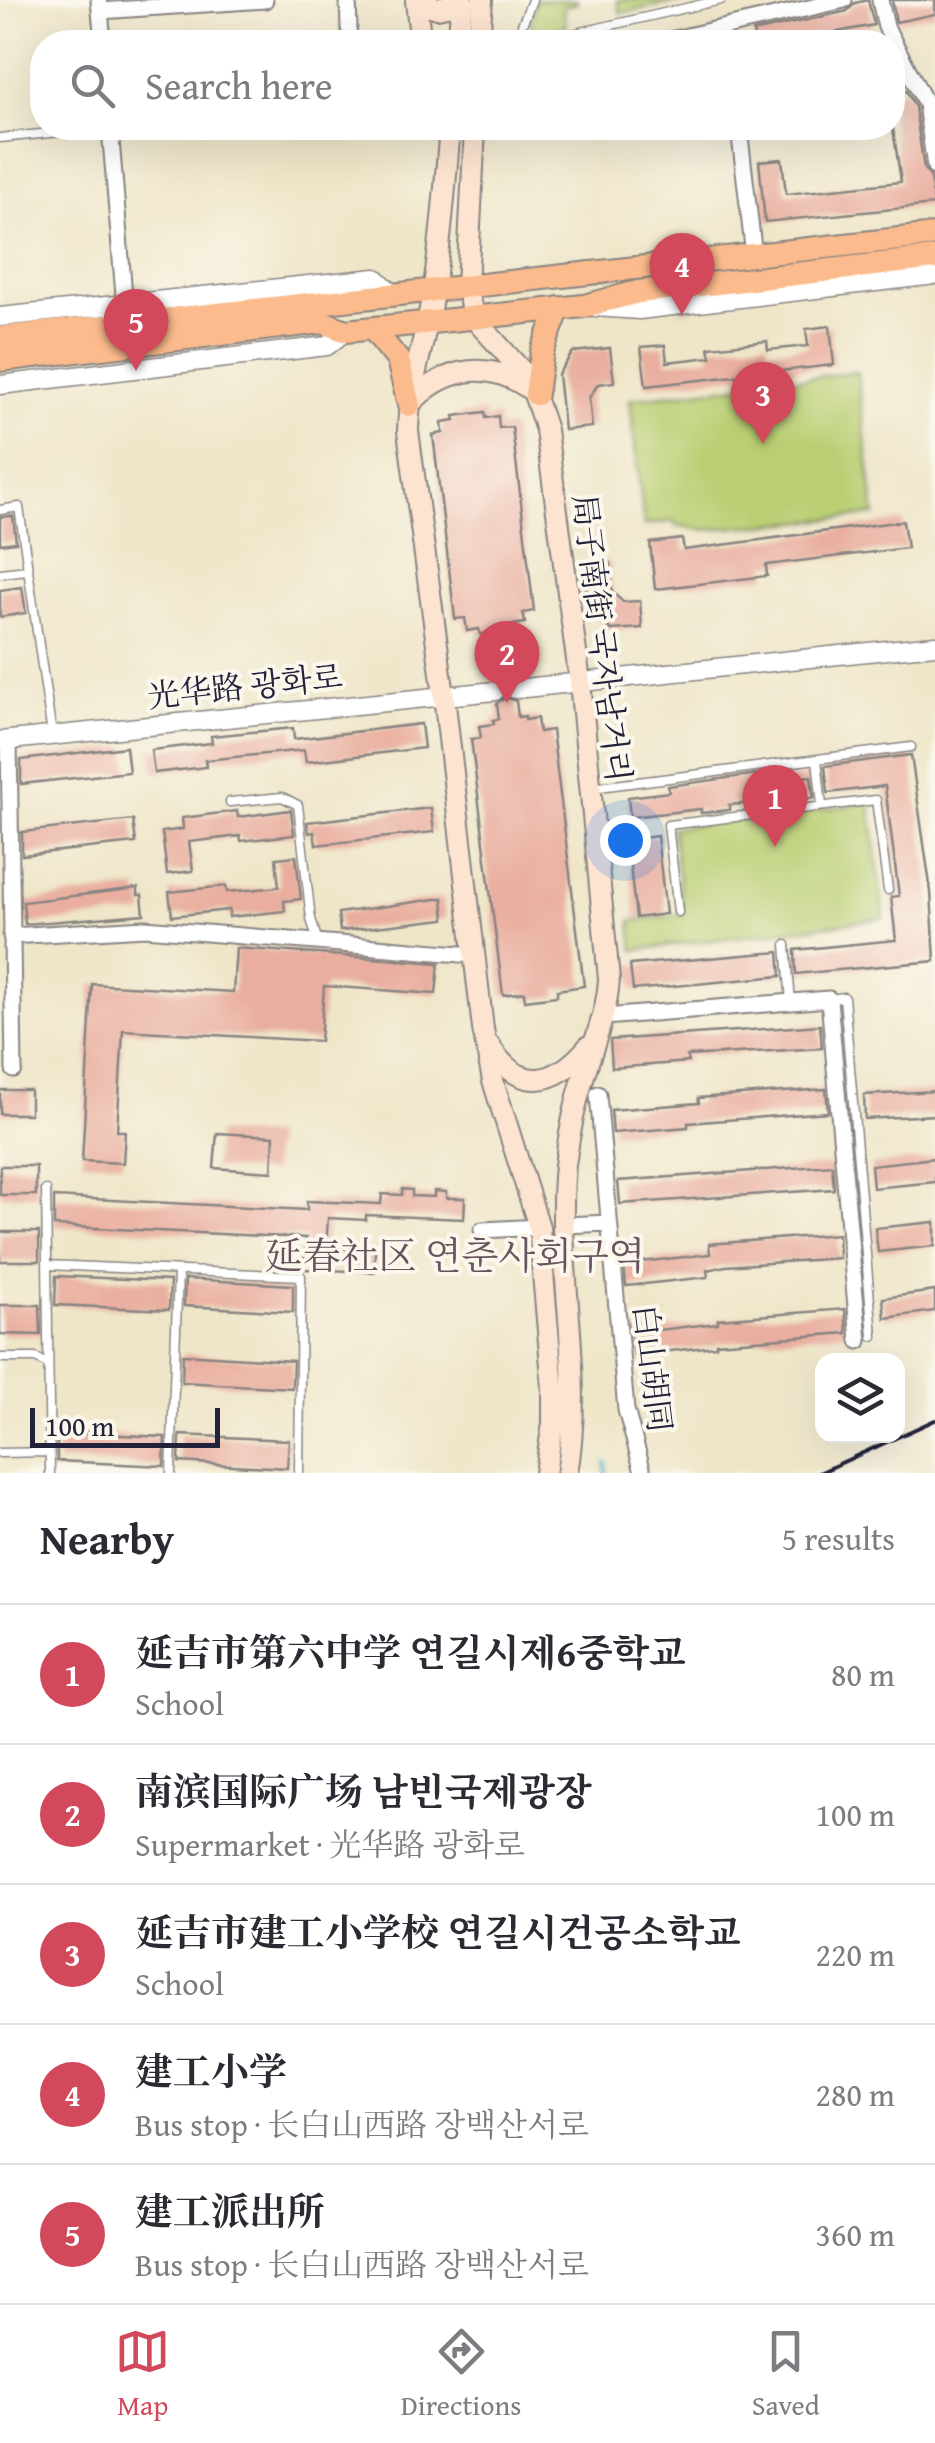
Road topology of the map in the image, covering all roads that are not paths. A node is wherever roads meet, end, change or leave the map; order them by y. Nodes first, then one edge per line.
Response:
1 (264, 0) edge
2 (348, 0) edge
3 (532, 0) edge
4 (721, 0) edge
5 (844, 0) edge
6 (880, 0) edge
7 (416, 1) edge
8 (468, 1) edge
9 (99, 5) edge
10 (349, 28) dead end
11 (102, 30) edge
12 (422, 30) edge
13 (461, 30) edge
14 (476, 30) edge
15 (520, 30) edge
16 (590, 30) edge
17 (747, 30) edge
18 (888, 30) edge
19 (905, 64) edge
20 (30, 135) edge
21 (0, 138) edge
22 (111, 140) edge
23 (449, 140) edge
24 (474, 140) edge
25 (740, 140) edge
26 (935, 167) edge
27 (935, 235) edge
28 (754, 256) junction
29 (935, 258) edge
30 (935, 275) edge
31 (468, 286) junction
32 (434, 292) junction
33 (394, 295) junction
34 (584, 306) junction
35 (124, 307) junction
36 (559, 308) junction
37 (474, 317) junction
38 (0, 318) edge
39 (428, 321) junction
40 (372, 328) junction
41 (346, 331) junction
42 (0, 338) edge
43 (0, 360) edge
44 (0, 384) edge
45 (536, 394) junction
46 (409, 405) junction
47 (0, 510) edge
48 (27, 570) junction
49 (0, 573) edge
50 (935, 645) edge
51 (580, 682) junction
52 (515, 689) dead end
53 (495, 691) dead end
54 (444, 696) junction
55 (52, 735) junction
56 (4, 740) edge
57 (911, 747) dead end
58 (816, 759) junction
59 (591, 788) junction
60 (230, 802) dead end
61 (822, 806) junction
62 (888, 890) dead end
63 (678, 912) dead end
64 (11, 936) junction
65 (318, 942) junction
66 (786, 945) dead end
67 (474, 955) junction
68 (791, 1002) junction
69 (604, 1018) junction
70 (596, 1038) junction
71 (485, 1039) junction
72 (14, 1070) dead end
73 (598, 1094) dead end
74 (46, 1190) dead end
75 (609, 1223) junction
76 (565, 1225) junction
77 (539, 1227) junction
78 (482, 1230) dead end
79 (47, 1265) junction
80 (178, 1271) junction
81 (866, 1338) dead end
82 (0, 1358) edge
83 (47, 1364) junction
84 (50, 1452) junction
85 (0, 1453) edge
86 (642, 1468) dead end
87 (50, 1473) edge
88 (171, 1473) edge
89 (299, 1473) edge
90 (546, 1473) edge
91 (567, 1473) edge

1 - 9 street
2 - 10 street
3 - 15 lane
4 - 16 lane
5 - 17 street
6 - 18 street
7 - 8 main road
7 - 12 main road
8 - 13 main road
8 - 14 main road
9 - 11 street
19 - 26 street
20 - 21 lane
22 - 35 street
23 - 32 main road
24 - 31 main road
25 - 28 street
27 - 28 main road
28 - 31 main road
29 - 34 main road
30 - 34 street
31 - 32 main road
31 - 37 main road
32 - 33 main road
32 - 39 main road
33 - 35 street
33 - 42 main road
34 - 36 main road
35 - 38 street
36 - 37 main road
36 - 45 main road
37 - 39 main road
37 - 45 main road, 局子南街 국자남거리
39 - 40 main road
39 - 46 main road
40 - 41 main road
40 - 46 main road
41 - 43 main road
41 - 44 street
45 - 46 main road
45 - 51 main road, 局子南街 국자남거리
46 - 54 main road
47 - 48 lane
48 - 49 lane
48 - 55 lane
50 - 51 street
51 - 52 street
51 - 59 main road, 局子南街 국자남거리
53 - 54 street, 光华路 광화로
54 - 55 street, 光华路 광화로
54 - 67 main road
55 - 56 street, 光华路 광화로
56 - 64 street
57 - 58 lane
58 - 59 lane
58 - 61 lane
59 - 69 main road, 局子南街 국자남거리
60 - 65 lane
61 - 62 lane
61 - 63 lane
64 - 65 street
64 - 72 street
65 - 67 street
66 - 68 lane
67 - 71 main road
68 - 69 street
68 - 81 street
69 - 70 main road, 局子南街 국자남거리
70 - 71 main road
70 - 76 main road, 局子南街 국자남거리
71 - 77 main road
73 - 75 street, 白山胡同
74 - 79 lane
75 - 76 street
75 - 86 street, 白山胡同
76 - 91 main road, 局子南街 국자남거리
77 - 78 street
77 - 90 main road
79 - 80 lane
79 - 83 lane
80 - 88 lane
80 - 89 lane
82 - 83 lane
83 - 84 lane
84 - 85 lane
84 - 87 lane

